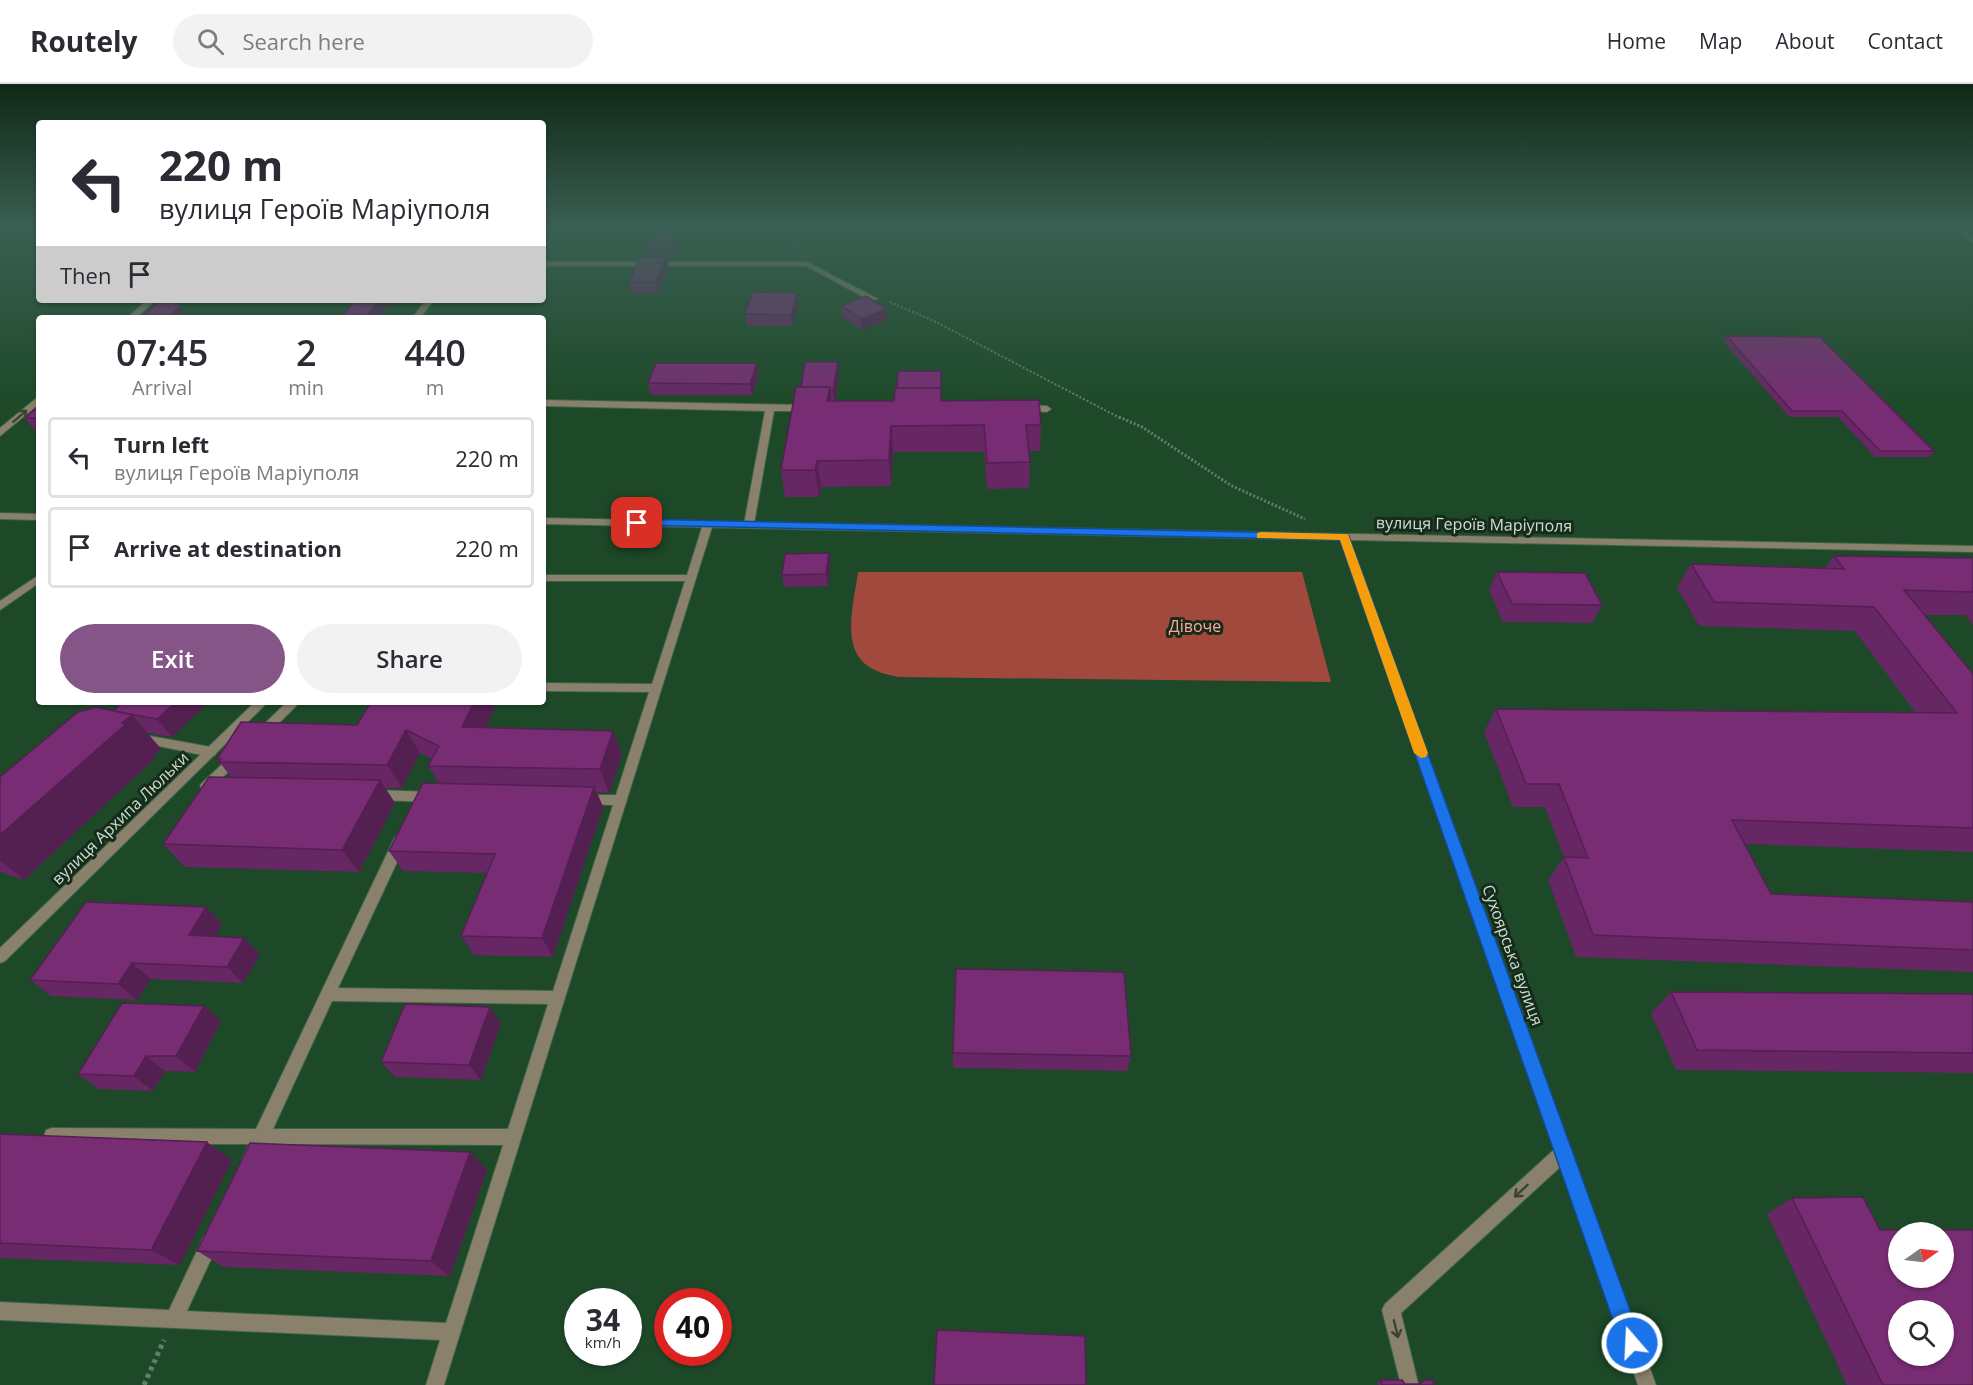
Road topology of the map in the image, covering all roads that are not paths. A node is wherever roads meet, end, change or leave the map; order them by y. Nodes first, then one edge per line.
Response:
1 (849, 286) edge
2 (874, 299) edge
3 (148, 303) edge
4 (428, 303) edge
5 (134, 315) edge
6 (418, 315) edge
7 (36, 402) edge
8 (546, 404) edge
9 (770, 408) junction
10 (816, 408) edge
11 (1013, 408) edge
12 (1047, 408) dead end
13 (0, 433) edge
14 (0, 516) edge
15 (36, 517) edge
16 (546, 521) edge
17 (708, 524) junction
18 (749, 524) junction
19 (1344, 537) junction
20 (1973, 549) edge
21 (546, 578) edge
22 (690, 578) junction
23 (36, 580) edge
24 (0, 606) edge
25 (546, 687) edge
26 (655, 688) junction
27 (259, 705) edge
28 (291, 705) edge
29 (127, 735) edge
30 (211, 752) junction
31 (224, 792) edge
32 (363, 795) edge
33 (444, 797) edge
34 (573, 799) edge
35 (620, 800) junction
36 (406, 827) edge
37 (0, 957) edge
38 (328, 994) junction
39 (557, 998) junction
40 (52, 1136) edge
41 (513, 1137) junction
42 (260, 1138) junction
43 (1564, 1152) junction
44 (245, 1169) edge
45 (220, 1223) edge
46 (0, 1311) edge
47 (174, 1320) junction
48 (452, 1332) junction
49 (1409, 1383) edge
50 (435, 1385) edge
51 (1647, 1385) edge

1 - 2 street
3 - 5 street
4 - 6 street
13 -> 7 street
8 - 9 street
9 - 10 street
9 - 18 street
11 - 12 street
14 - 15 street
16 - 17 street, вулиця Героїв Маріуполя
17 - 18 street, вулиця Героїв Маріуполя
17 - 22 street
18 - 19 street, вулиця Героїв Маріуполя
19 - 20 street, вулиця Героїв Маріуполя
19 - 43 street, Сухоярська вулиця
21 - 22 street
22 - 26 street
23 - 24 street
25 - 26 street
26 - 35 street
27 - 30 street, вулиця Архипа Люльки
28 - 31 street
29 - 30 street
30 - 37 street, вулиця Архипа Люльки
32 - 33 street
34 - 35 street
35 - 39 street
36 - 38 street
38 - 39 street
38 - 42 street
39 - 41 street
40 - 42 street
41 - 42 street
41 - 48 street
42 - 44 street
43 -> 49 street
43 - 51 street, Сухоярська вулиця
45 - 47 street
46 - 47 street
47 - 48 street
48 - 50 street

